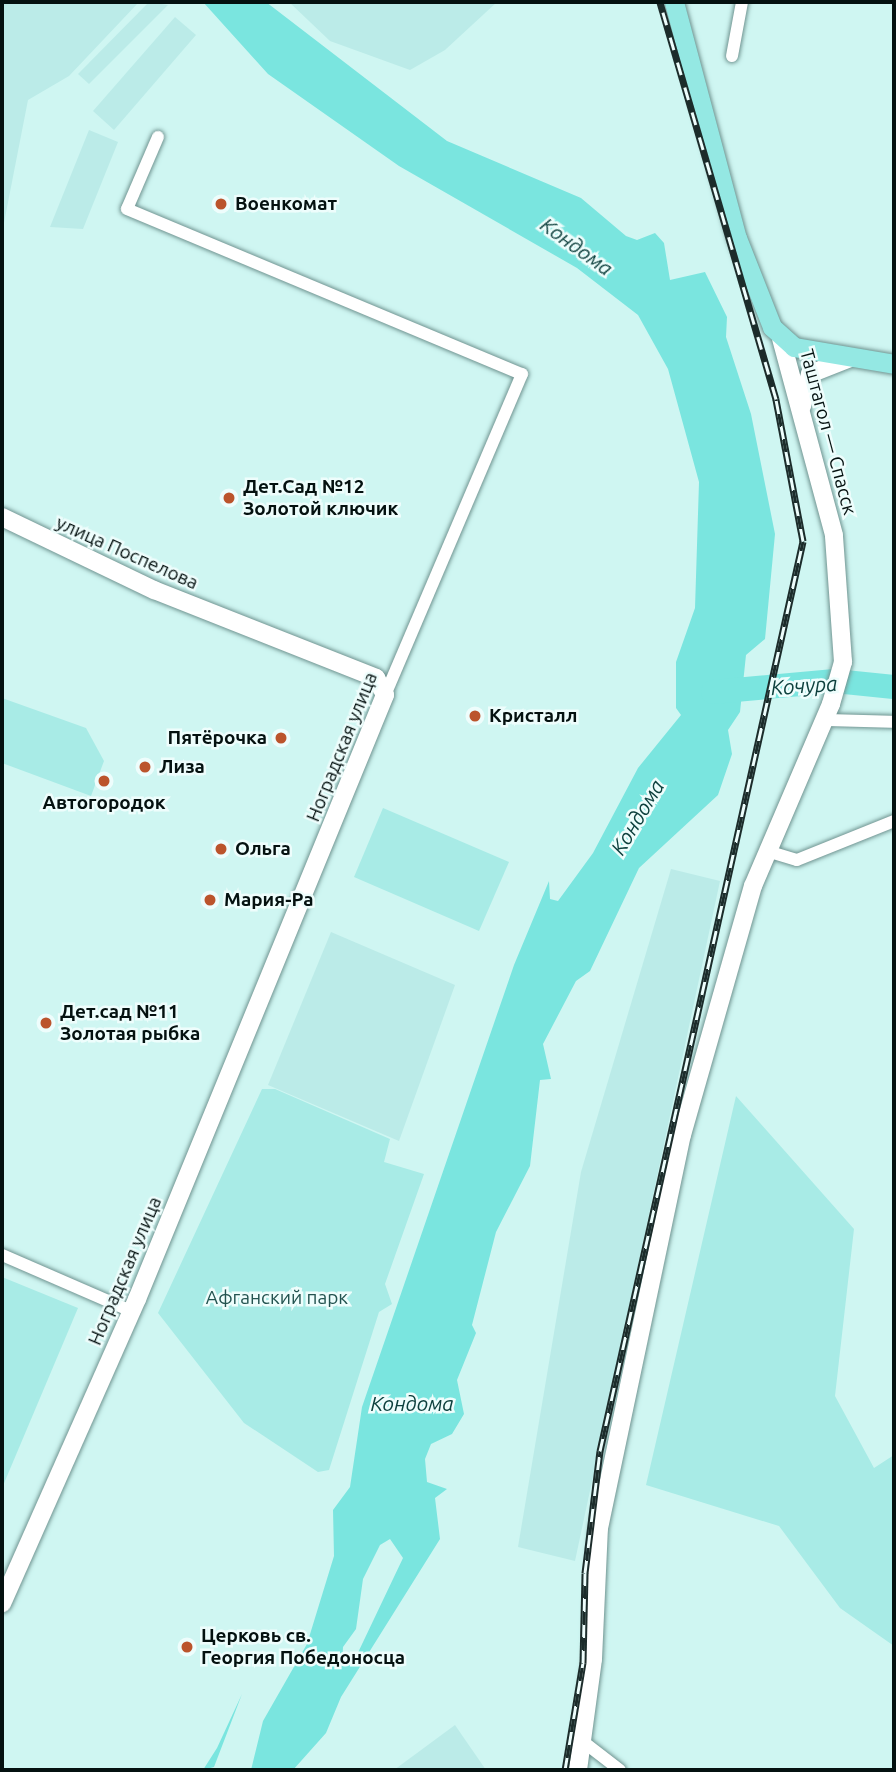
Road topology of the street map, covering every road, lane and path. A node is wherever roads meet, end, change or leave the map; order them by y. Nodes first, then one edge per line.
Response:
1 (674, 2) edge
2 (743, 2) edge
3 (732, 56) dead end
4 (158, 137) dead end
5 (781, 339) junction
6 (860, 356) junction
7 (894, 364) edge
8 (802, 406) junction
9 (2, 517) edge
10 (385, 695) junction
11 (827, 712) junction
12 (894, 722) edge
13 (894, 821) edge
14 (767, 851) junction
15 (2, 1255) edge
16 (131, 1311) junction
17 (2, 1603) edge
18 (581, 1740) junction
19 (578, 1770) edge
20 (620, 1770) edge

1 - 5 main road
2 - 3 street
4 - 10 street, Ноградская улица
5 - 6 main road
5 - 8 street, Таштагол — Спасск
6 - 7 main road
6 - 8 street
8 - 11 street, Таштагол — Спасск
9 - 10 street, улица Поспелова
10 - 16 street, Ноградская улица
11 - 12 street
11 - 14 street, Таштагол — Спасск
13 - 14 street
14 - 18 street, Таштагол — Спасск
15 - 16 street
16 - 17 street, Ноградская улица
18 - 19 street, Таштагол — Спасск
18 - 20 street

